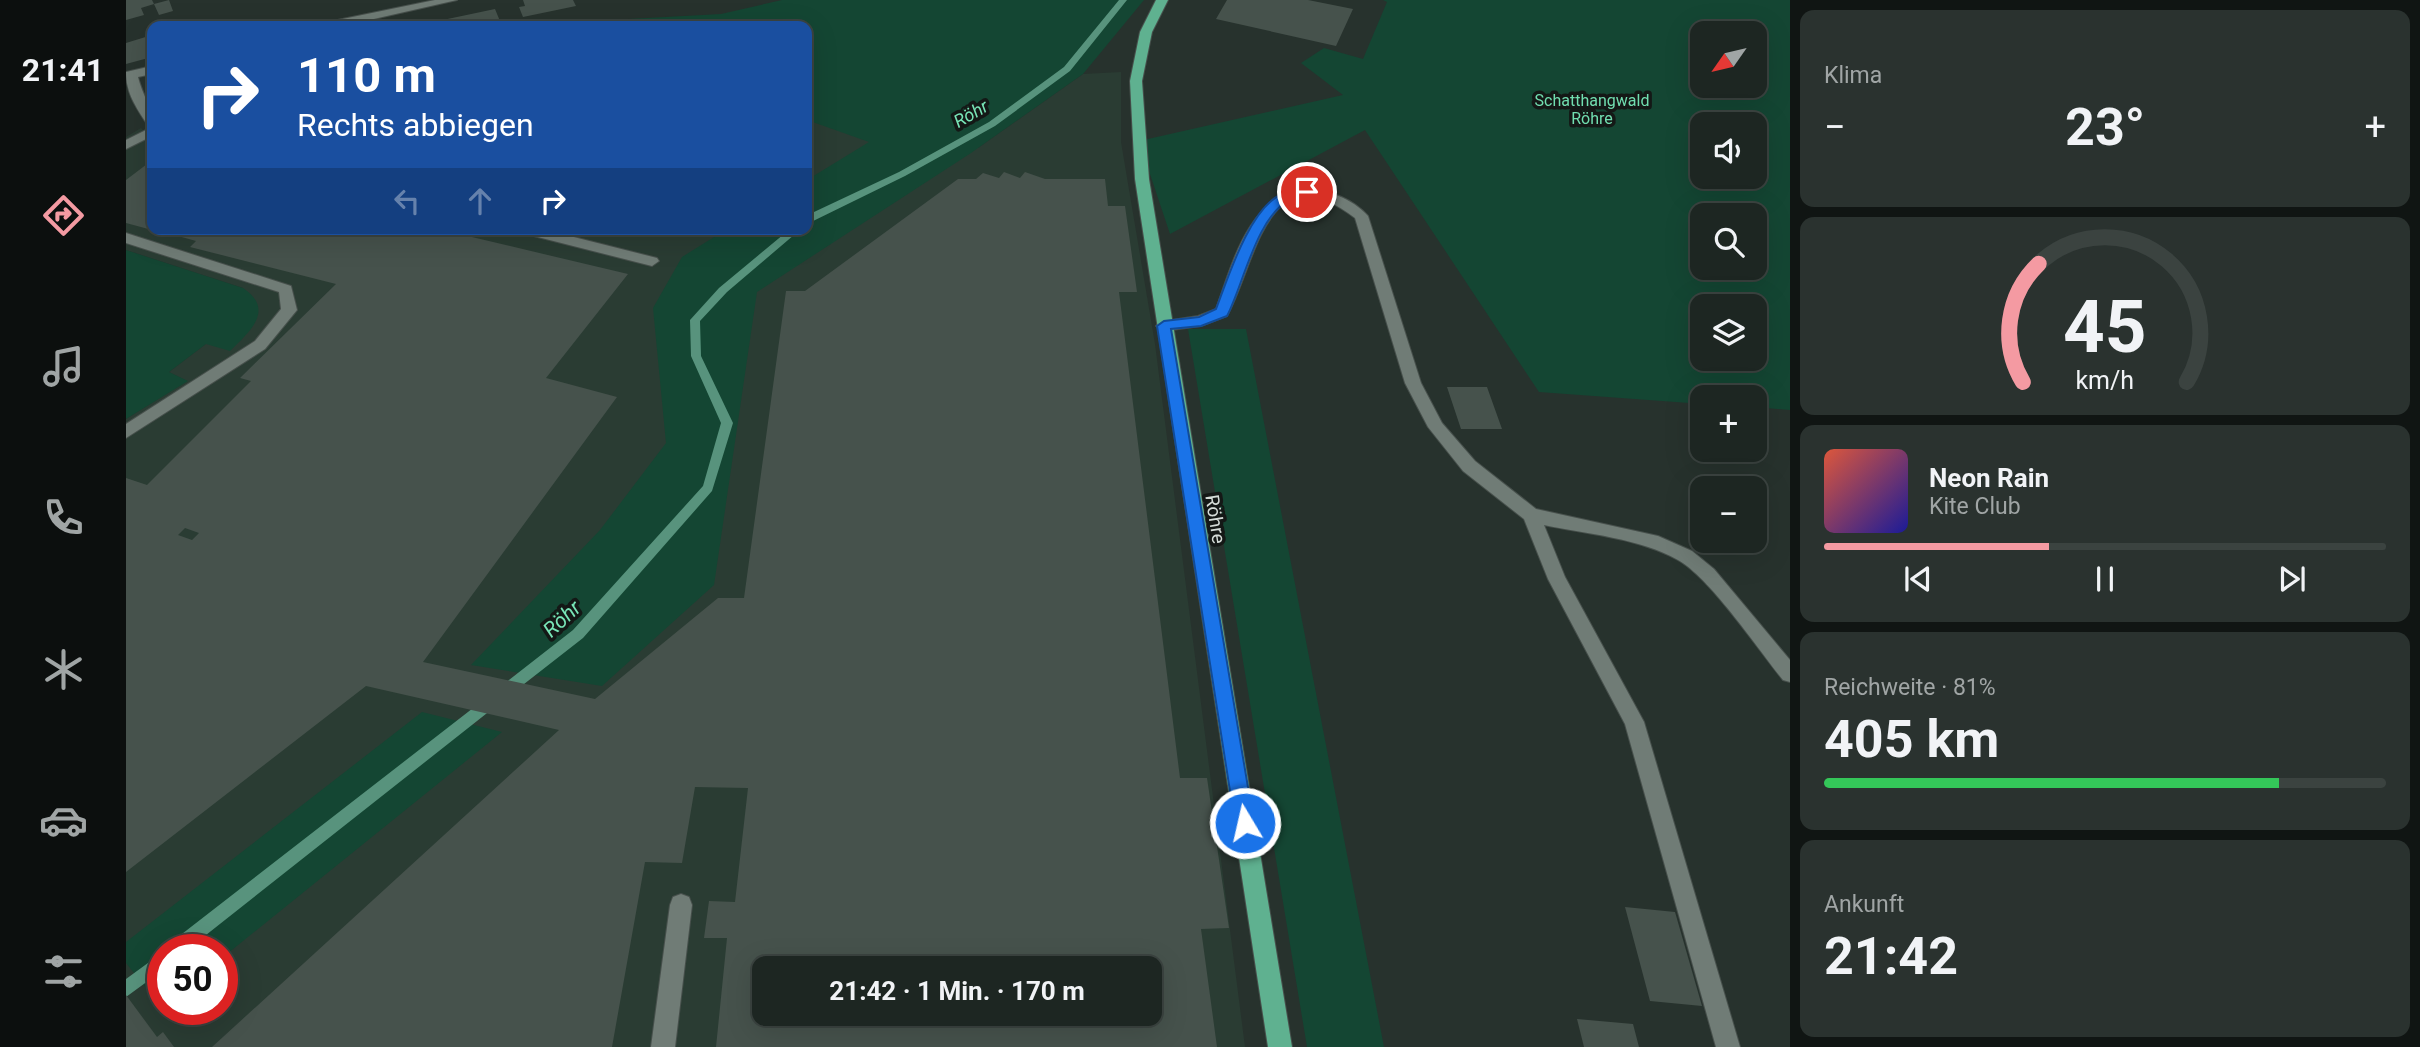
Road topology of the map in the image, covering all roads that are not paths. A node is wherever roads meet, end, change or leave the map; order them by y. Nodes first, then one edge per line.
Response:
1 (451, 0) edge
2 (1163, 0) edge
3 (352, 21) edge
4 (147, 70) edge
5 (129, 75) edge
6 (147, 114) edge
7 (147, 134) edge
8 (126, 145) edge
9 (548, 235) edge
10 (126, 238) edge
11 (652, 261) dead end
12 (1164, 326) junction
13 (126, 432) edge
14 (1531, 515) junction
15 (1790, 674) edge
16 (681, 905) dead end
17 (663, 1047) edge
18 (1280, 1047) edge
19 (1728, 1047) edge

1 - 3 street
2 - 12 main road, Röhre
4 - 5 street
5 - 6 street
7 - 8 street
9 - 11 street
10 - 13 street
12 - 14 street
12 - 18 main road, Röhre
14 - 15 street
14 - 19 street
16 - 17 street

